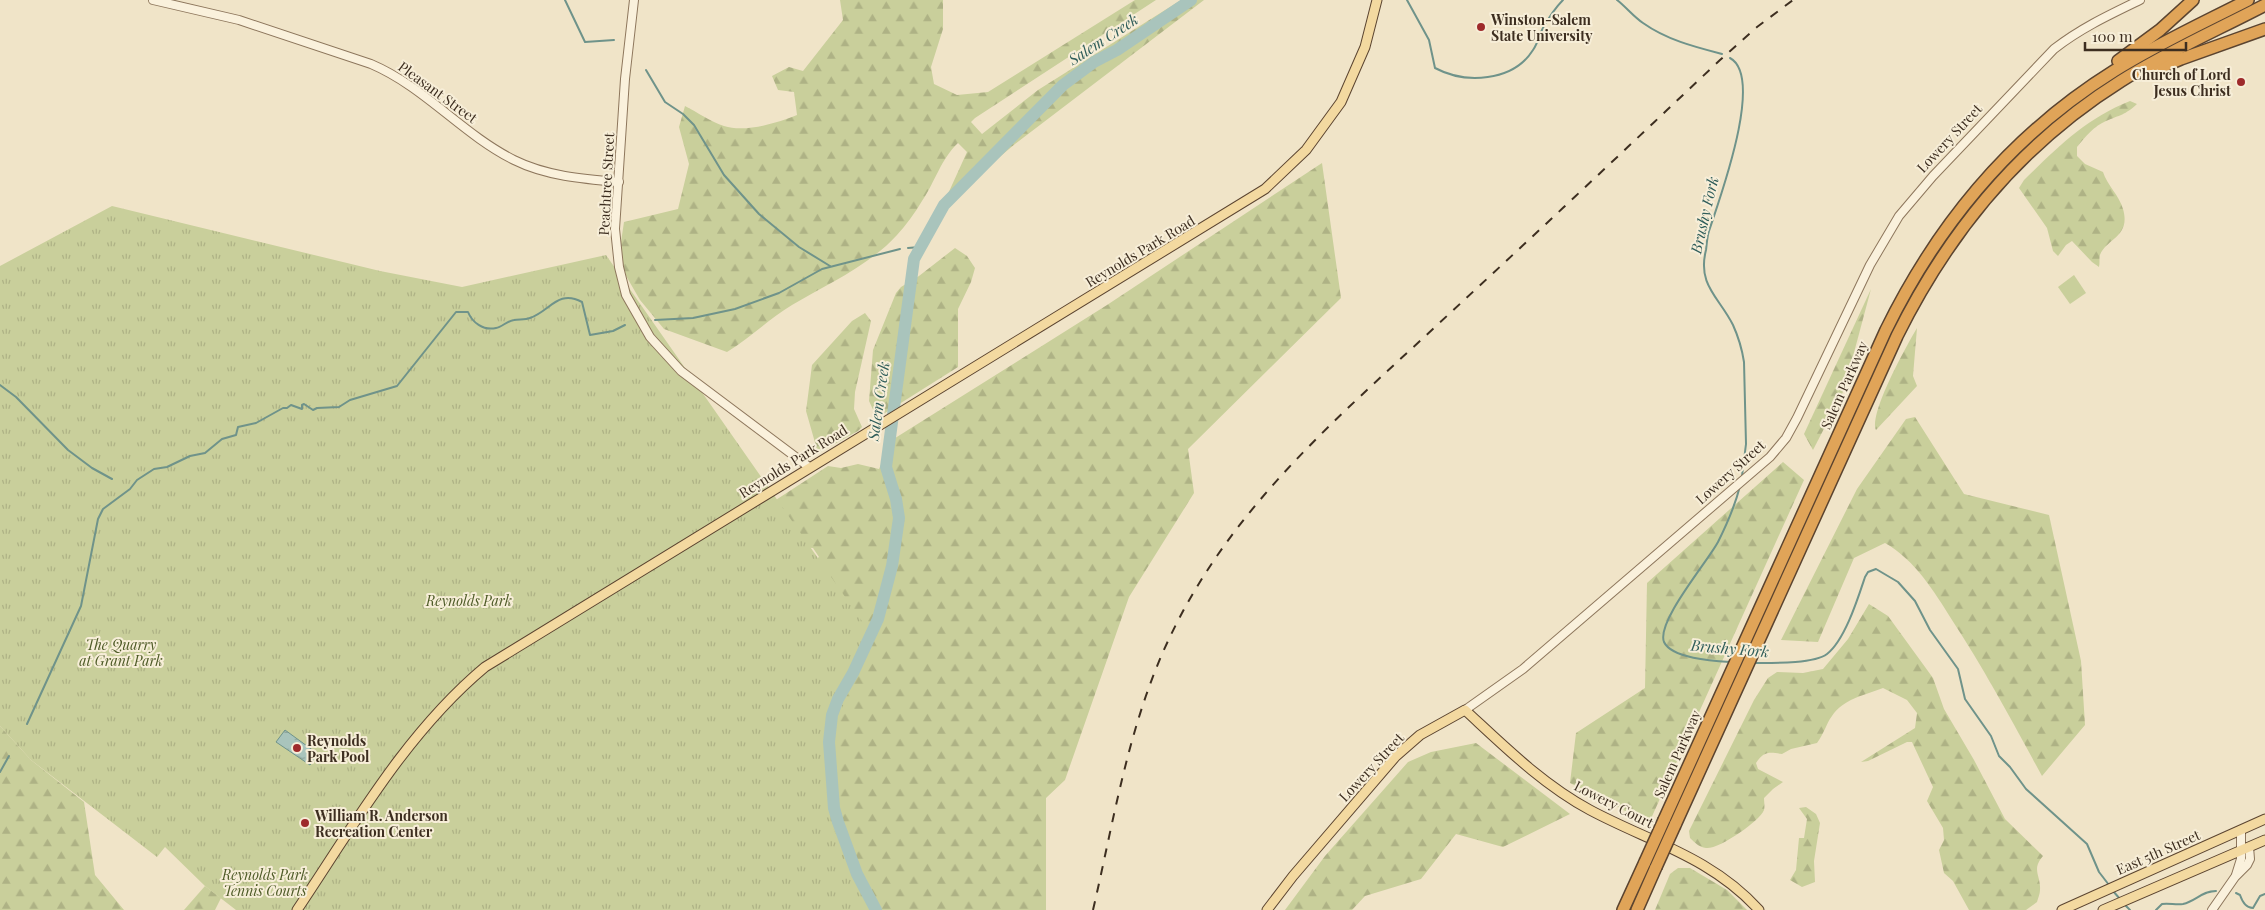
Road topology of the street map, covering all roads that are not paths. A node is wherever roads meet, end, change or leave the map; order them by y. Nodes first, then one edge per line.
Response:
1 (153, 0) edge
2 (634, 0) edge
3 (1377, 0) edge
4 (2140, 0) edge
5 (2193, 0) edge
6 (2248, 0) edge
7 (2265, 5) edge
8 (2265, 29) edge
9 (2100, 95) junction
10 (2073, 99) junction
11 (619, 182) junction
12 (810, 467) junction
13 (1465, 710) junction
14 (2265, 819) edge
15 (2241, 830) junction
16 (2265, 840) edge
17 (2245, 848) junction
18 (297, 910) edge
19 (1267, 910) edge
20 (1623, 910) edge
21 (1637, 910) edge
22 (1759, 910) edge
23 (2062, 910) edge
24 (2104, 910) edge
25 (2212, 910) edge

1 - 11 street, Pleasant Street
2 - 11 street, Peachtree Street
3 - 12 main road, Reynolds Park Road
4 - 13 street, Lowery Street
5 - 10 highway
6 - 10 highway, Salem Parkway
7 - 9 highway, Salem Parkway
8 - 9 highway
9 - 21 highway, Salem Parkway, bridge
10 - 20 highway, Salem Parkway, bridge
11 - 12 street, Peachtree Street
12 - 18 main road, Reynolds Park Road
13 - 19 main road, Lowery Street
13 - 22 main road, Lowery Court
14 - 15 main road, East 5th Street
15 - 17 street
15 - 23 main road, East 5th Street
16 - 17 main road
17 - 24 main road
17 - 25 street

